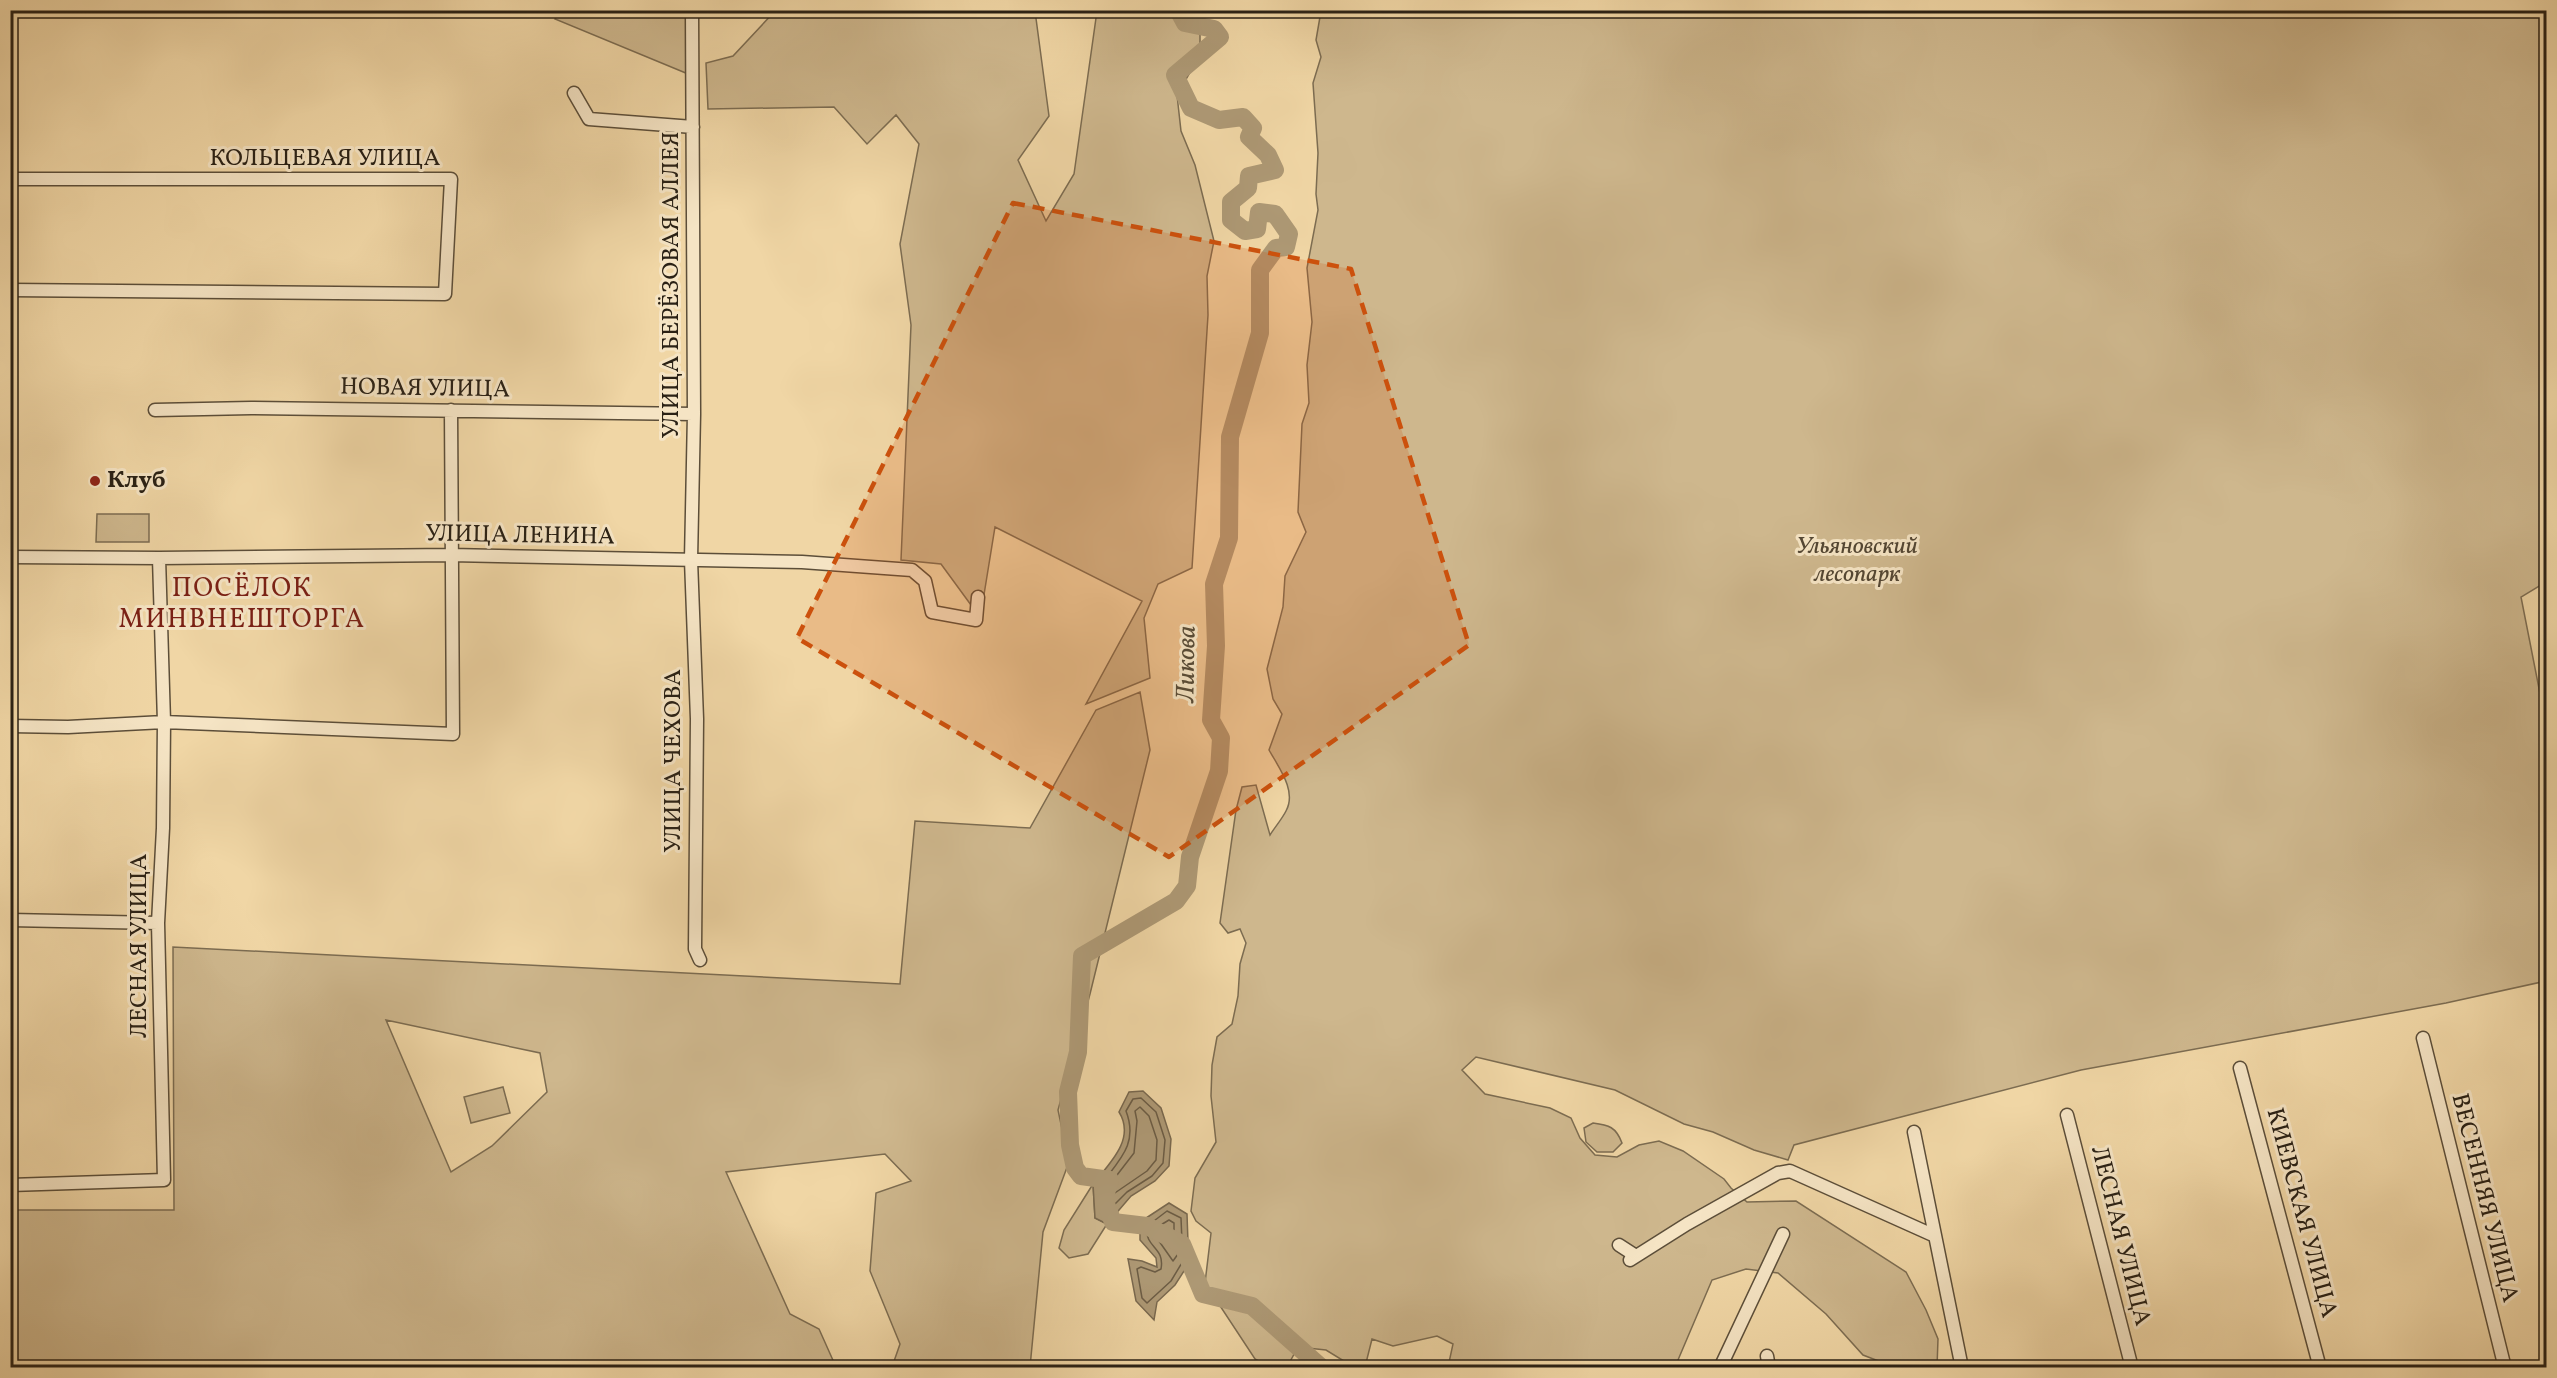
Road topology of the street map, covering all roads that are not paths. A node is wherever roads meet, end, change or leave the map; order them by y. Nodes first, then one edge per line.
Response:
1 (692, 10) edge
2 (574, 93) dead end
3 (693, 127) junction
4 (10, 179) edge
5 (10, 290) edge
6 (155, 410) dead end
7 (451, 410) junction
8 (694, 414) junction
9 (451, 555) junction
10 (10, 557) edge
11 (159, 558) junction
12 (691, 560) junction
13 (978, 597) dead end
14 (164, 722) junction
15 (10, 726) edge
16 (10, 920) edge
17 (158, 923) junction
18 (700, 960) dead end
19 (2423, 1038) dead end
20 (2241, 1068) dead end
21 (2067, 1115) dead end
22 (1914, 1132) dead end
23 (10, 1185) edge
24 (1783, 1234) dead end
25 (1935, 1236) junction
26 (1619, 1245) dead end
27 (1720, 1368) edge
28 (1962, 1368) edge
29 (2132, 1368) edge
30 (2320, 1368) edge
31 (2505, 1368) edge

1 - 3 street, УЛИЦА БЕРЁЗОВАЯ АЛЛЕЯ
2 - 3 street
3 - 8 street, УЛИЦА БЕРЁЗОВАЯ АЛЛЕЯ
4 - 5 street, КОЛЬЦЕВАЯ УЛИЦА
6 - 7 street, НОВАЯ УЛИЦА
7 - 8 street, НОВАЯ УЛИЦА
7 - 9 street
8 - 12 street, УЛИЦА БЕРЁЗОВАЯ АЛЛЕЯ
9 - 11 street, УЛИЦА ЛЕНИНА
9 - 12 street, УЛИЦА ЛЕНИНА
9 - 14 street
10 - 11 street, УЛИЦА ЛЕНИНА
11 - 14 street, ЛЕСНАЯ УЛИЦА
12 - 13 street, УЛИЦА ЛЕНИНА
12 - 18 street, УЛИЦА ЧЕХОВА
14 - 15 street
14 - 17 street, ЛЕСНАЯ УЛИЦА
16 - 17 street
17 - 23 street, ЛЕСНАЯ УЛИЦА
19 - 31 street, ВЕСЕННЯЯ УЛИЦА
20 - 30 street, КИЕВСКАЯ УЛИЦА
21 - 29 street, ЛЕСНАЯ УЛИЦА
22 - 25 street
24 - 27 street
25 - 26 street
25 - 28 street

